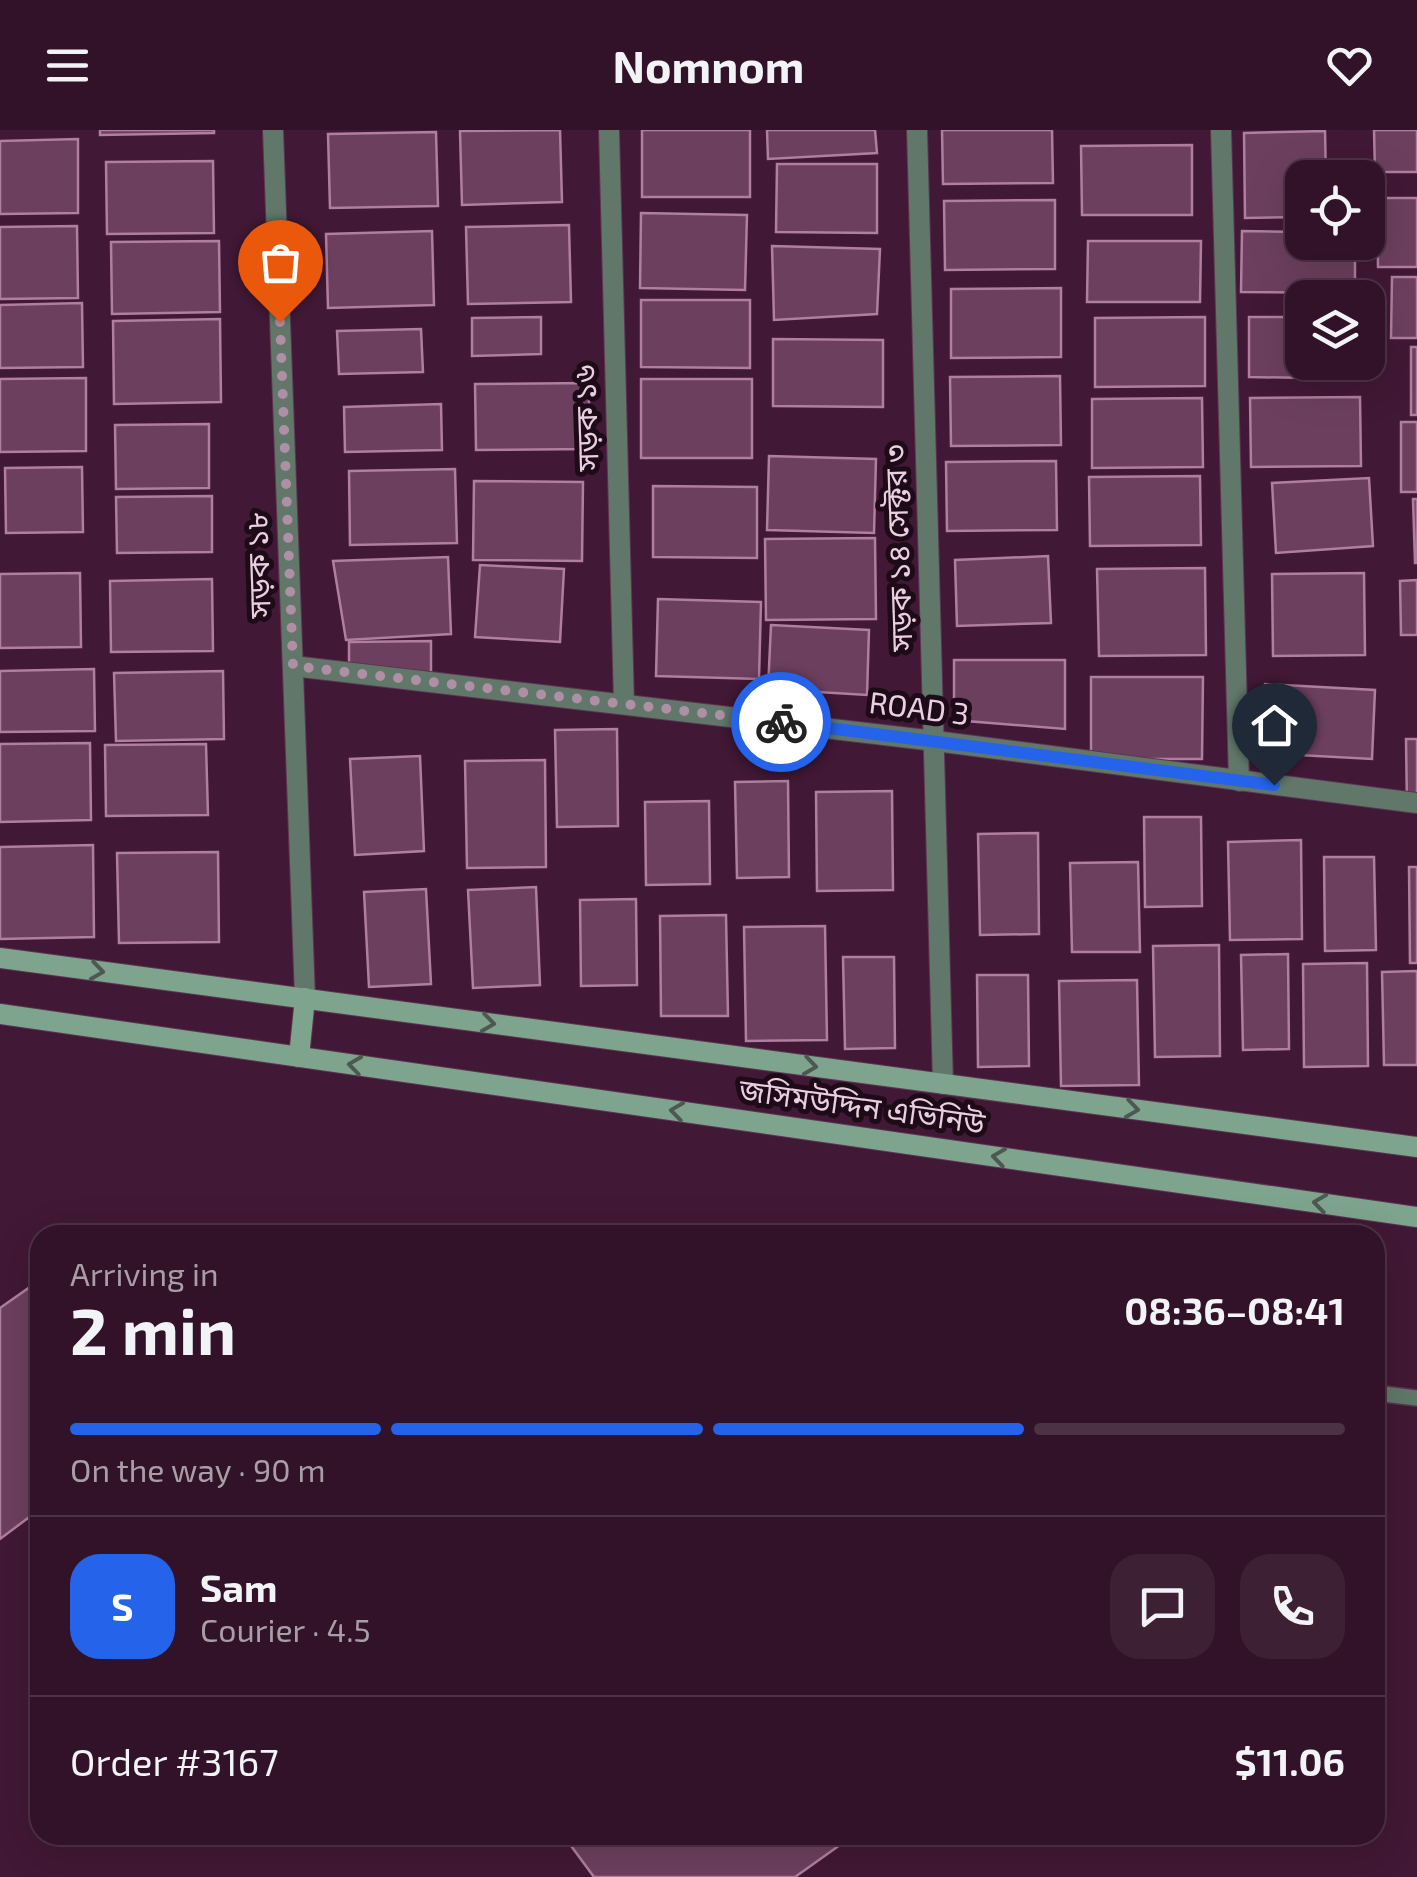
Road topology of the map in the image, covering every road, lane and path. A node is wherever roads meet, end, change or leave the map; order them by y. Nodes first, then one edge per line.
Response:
1 (272, 130) edge
2 (609, 130) edge
3 (917, 130) edge
4 (1221, 130) edge
5 (293, 666) junction
6 (624, 704) junction
7 (934, 741) junction
8 (1238, 781) junction
9 (1417, 802) edge
10 (0, 958) edge
11 (305, 998) junction
12 (0, 1014) edge
13 (299, 1057) junction
14 (943, 1084) junction
15 (1417, 1147) edge
16 (1417, 1217) edge
17 (1385, 1394) edge
18 (1417, 1398) edge

1 - 5 street, সড়ক ১৮
2 - 6 street, সড়ক ১৬
3 - 7 street, সড়ক ১৪ সেক্টর ৩
4 - 8 street
5 - 6 street, ROAD 3
5 - 11 street, সড়ক ১৮
6 - 7 street, ROAD 3
7 - 8 street, ROAD 3
7 - 14 street, সড়ক ১৪ সেক্টর ৩
8 - 9 street, ROAD 3
10 -> 11 street, জসিমউদ্দিন এভিনিউ
11 - 13 street
11 -> 14 street, জসিমউদ্দিন এভিনিউ
12 - 13 street, জসিমউদ্দিন এভিনিউ
16 -> 13 street, জসিমউদ্দিন এভিনিউ
14 -> 15 street, জসিমউদ্দিন এভিনিউ
17 - 18 lane

